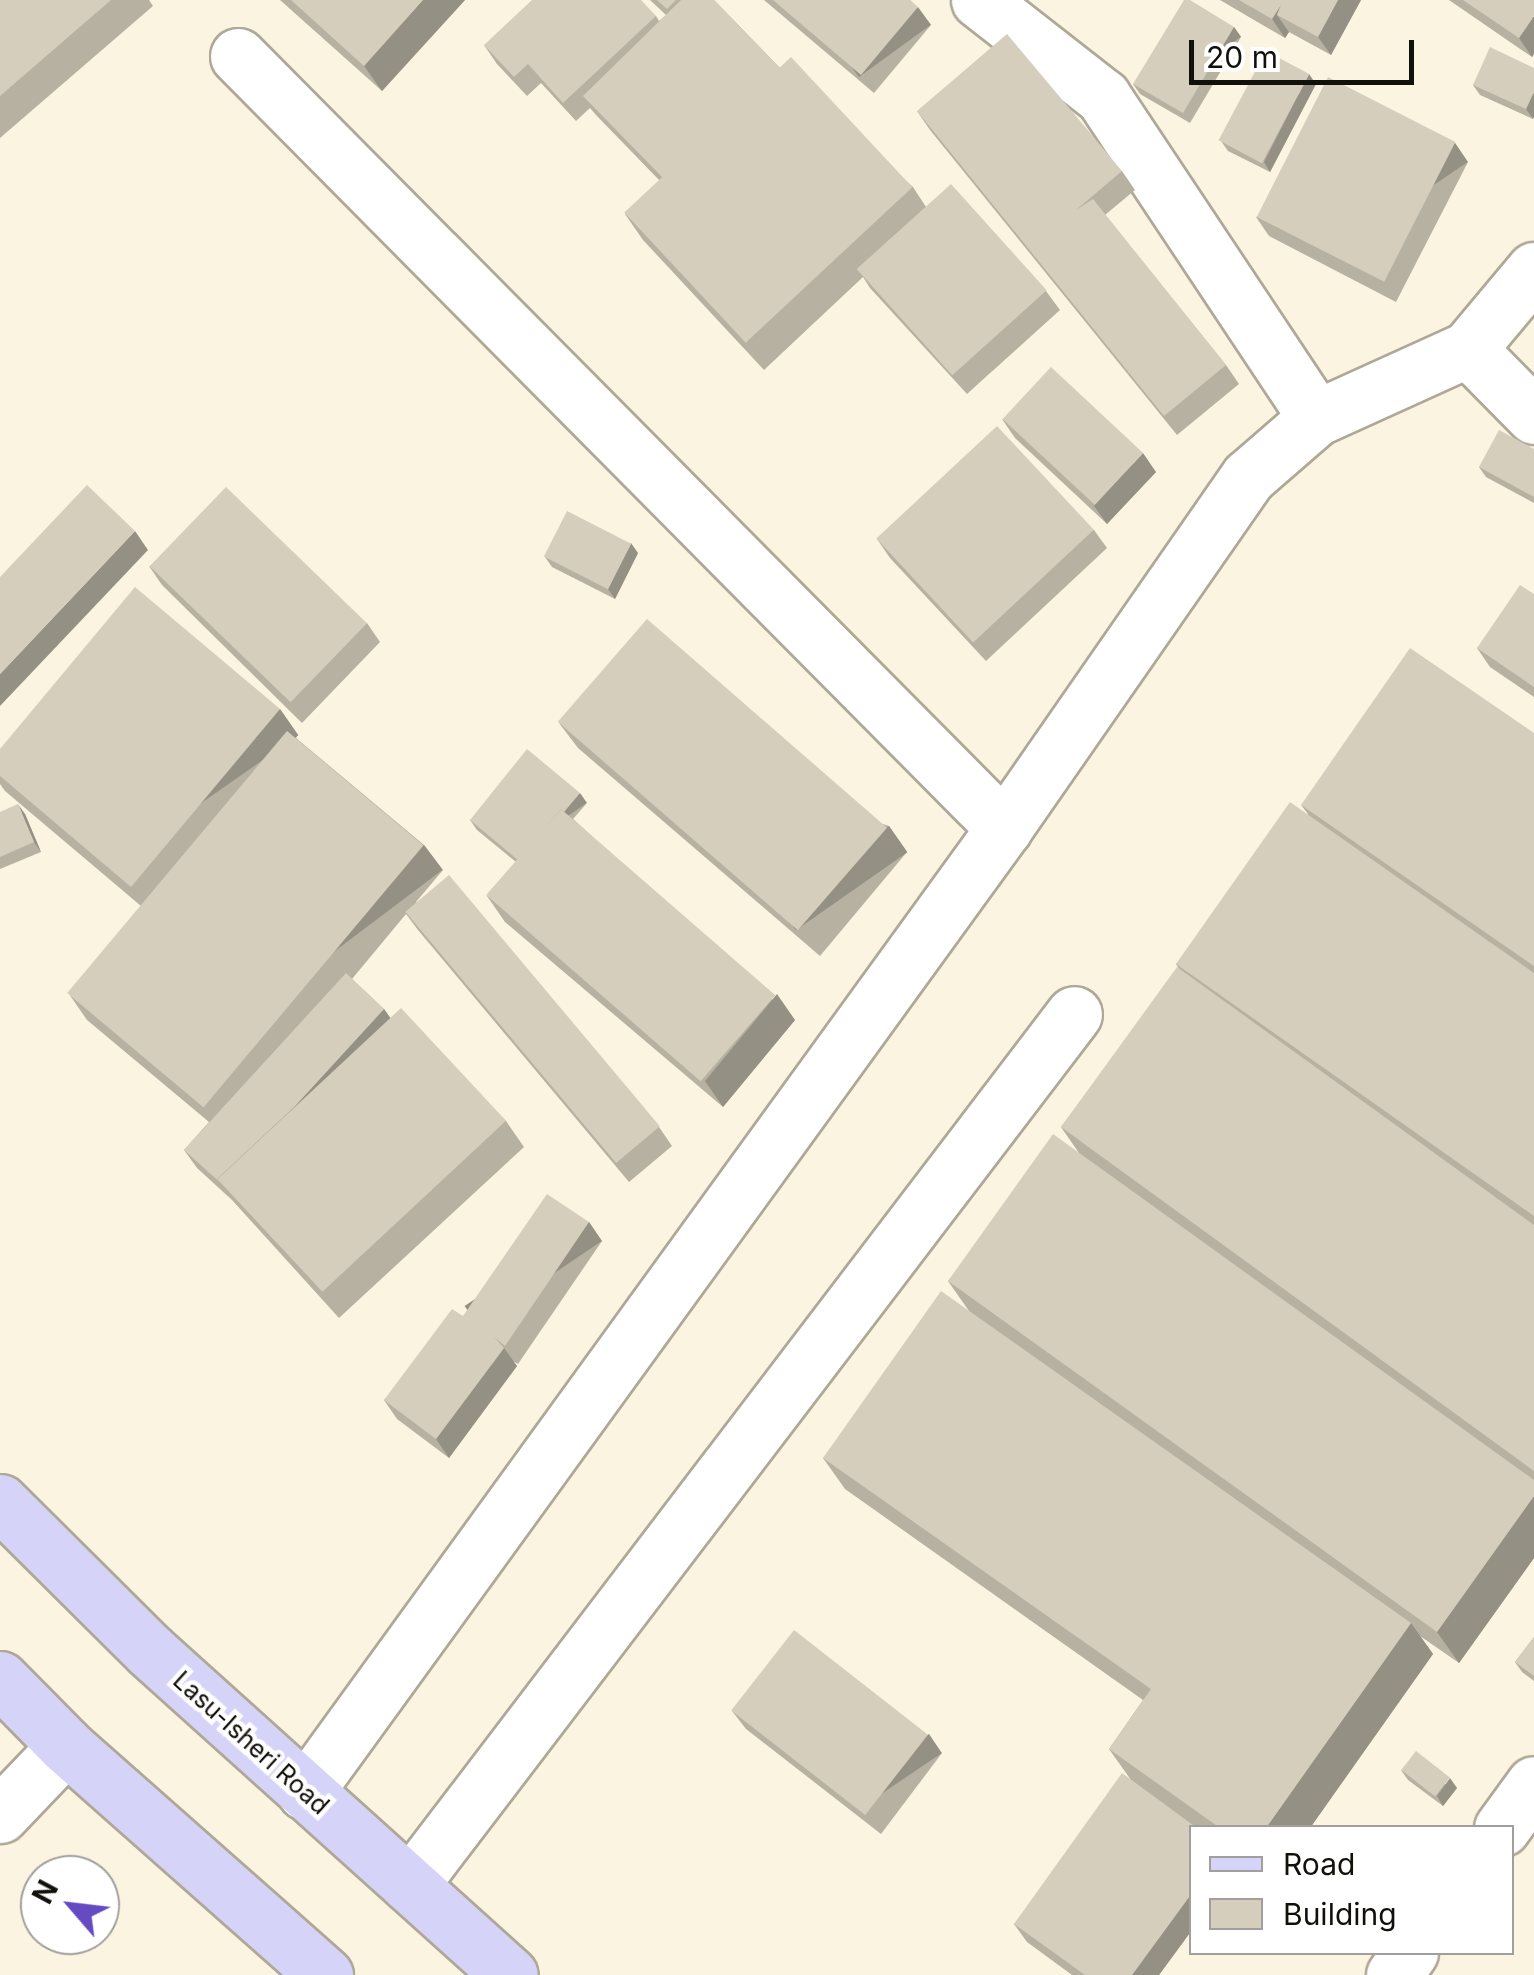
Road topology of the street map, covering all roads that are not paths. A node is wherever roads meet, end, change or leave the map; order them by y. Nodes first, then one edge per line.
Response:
1 (979, 0) edge
2 (238, 56) dead end
3 (1534, 270) edge
4 (1468, 349) junction
5 (1534, 416) edge
6 (1316, 418) junction
7 (1004, 828) junction
8 (1074, 1014) dead end
9 (0, 1502) edge
10 (0, 1679) edge
11 (66, 1746) junction
12 (1534, 1784) edge
13 (305, 1792) junction
14 (0, 1815) edge
15 (1504, 1825) edge
16 (410, 1885) junction
17 (325, 1975) edge
18 (510, 1975) edge

1 - 6 street
2 - 7 street
3 - 4 street
4 - 5 street
4 - 6 street
6 - 7 street
7 - 13 street
8 - 16 street
9 - 13 main road, Lasu-Isheri Road
10 - 11 main road
11 - 14 street
11 - 17 main road
12 - 15 street
13 - 16 main road, Lasu-Isheri Road
16 - 18 main road, Lasu-Isheri Road

